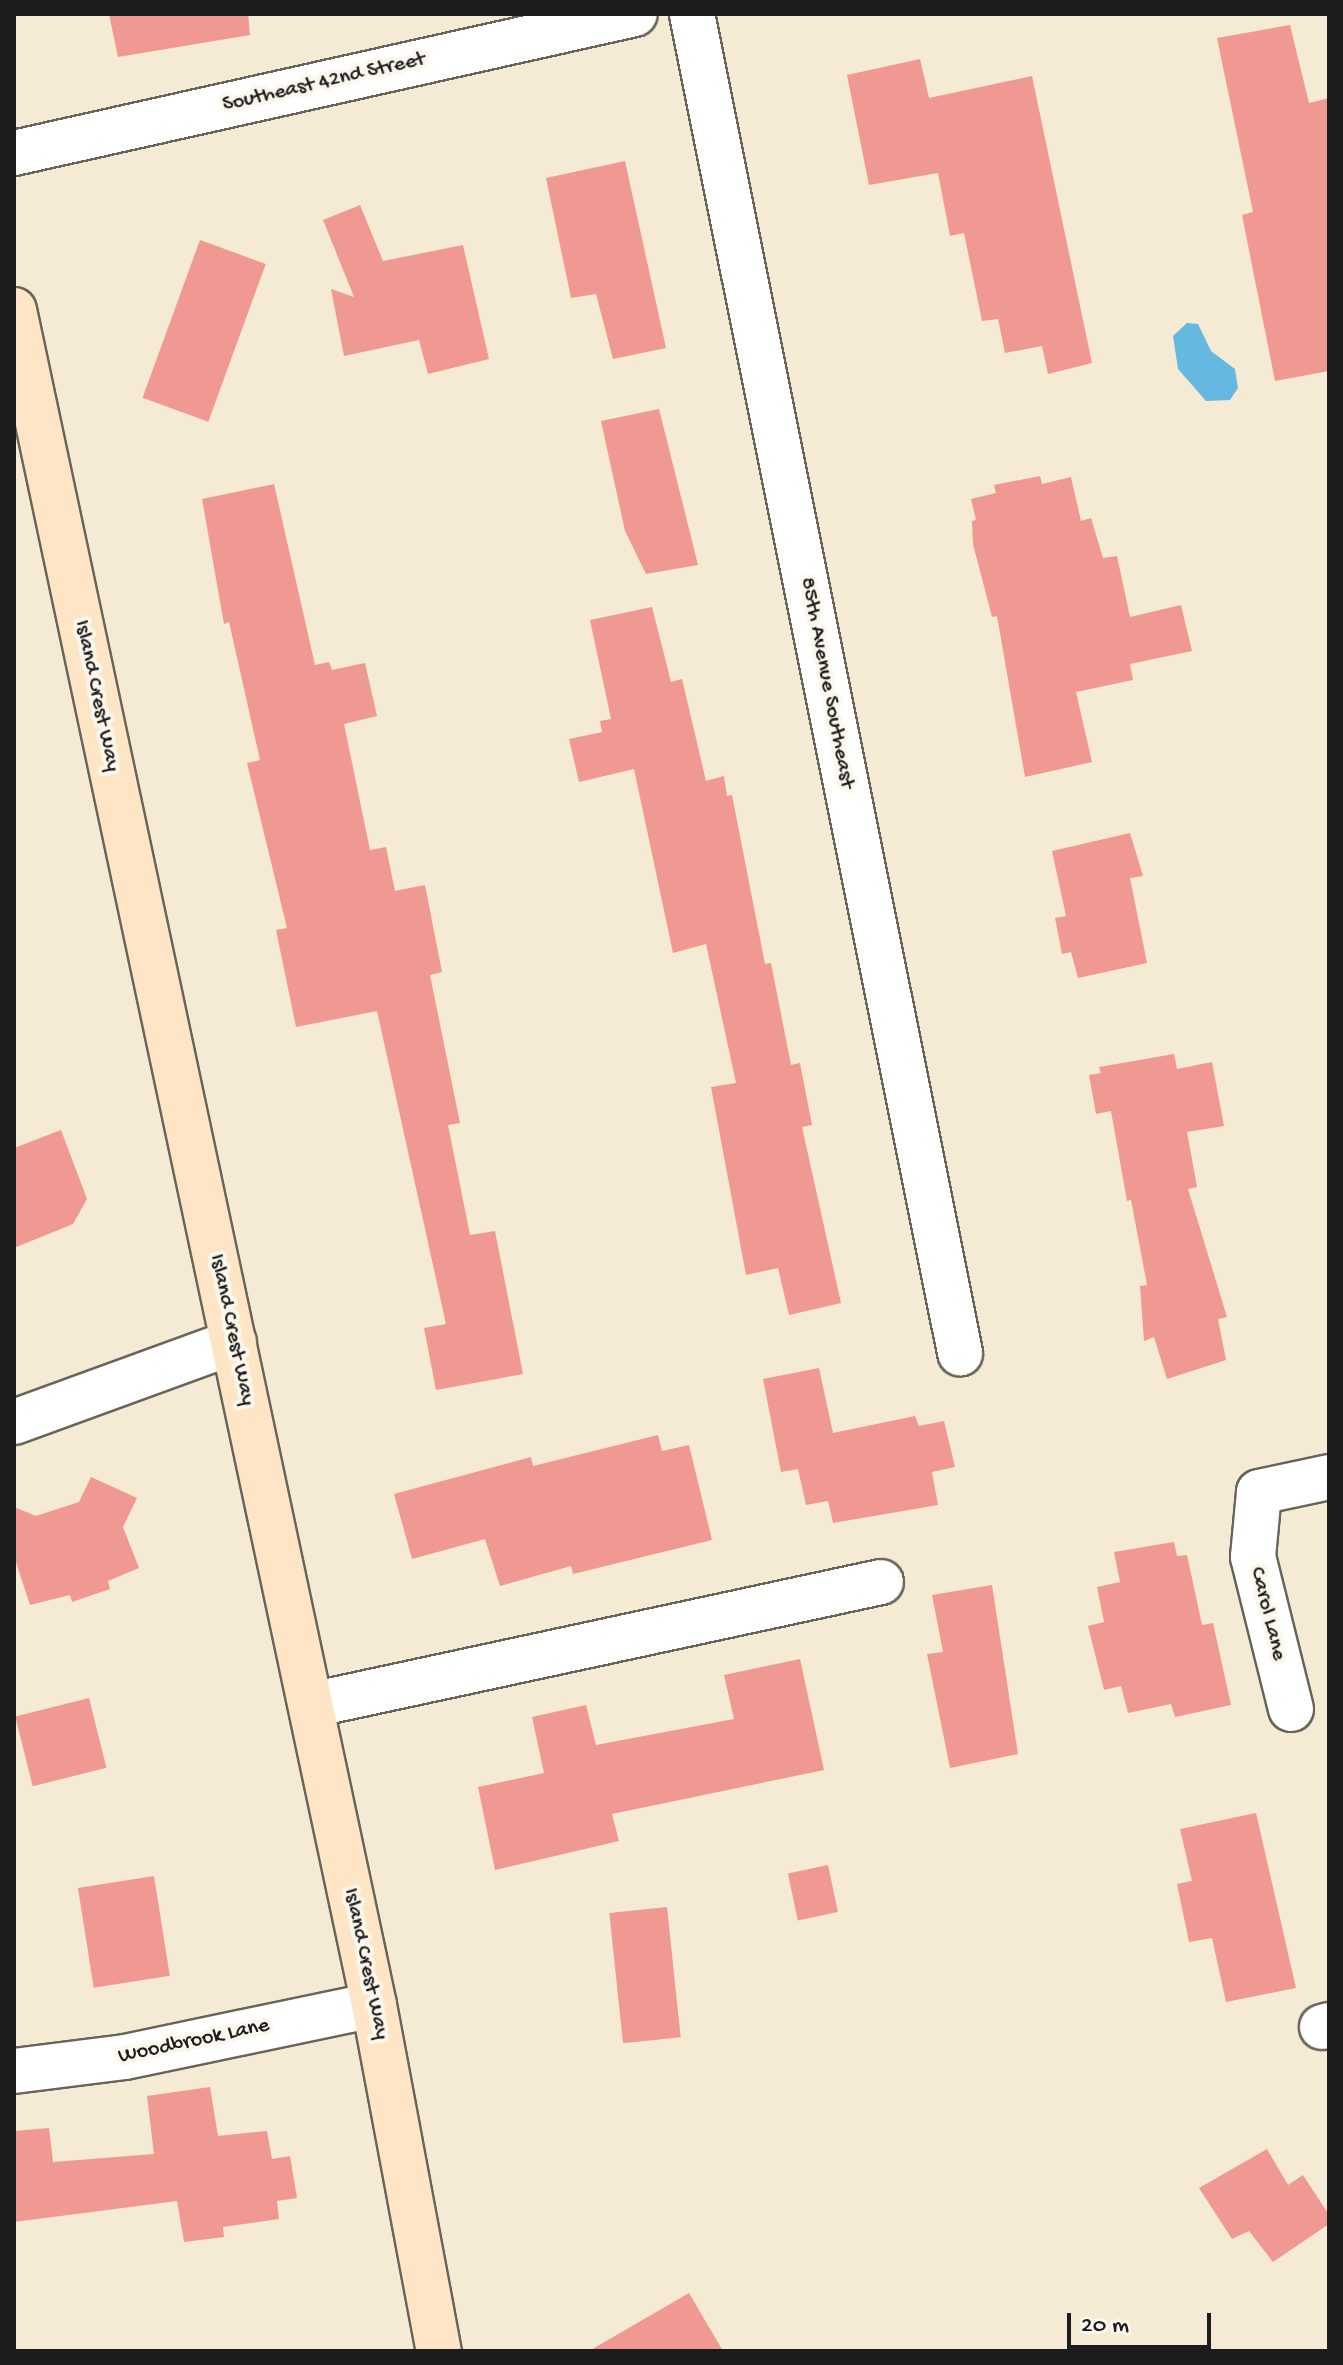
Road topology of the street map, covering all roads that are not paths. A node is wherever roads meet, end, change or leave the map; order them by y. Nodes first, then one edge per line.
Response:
1 (635, 14) edge
2 (692, 14) edge
3 (14, 153) edge
4 (14, 310) edge
5 (234, 1342) junction
6 (960, 1353) dead end
7 (14, 1422) edge
8 (1329, 1477) edge
9 (881, 1582) dead end
10 (311, 1705) junction
11 (1291, 1709) dead end
12 (374, 2005) junction
13 (14, 2071) edge
14 (439, 2351) edge

1 - 3 street, Southeast 42nd Street
2 - 6 street, 85th Avenue Southeast
4 - 5 main road, Island Crest Way
5 - 7 street
5 - 10 main road, Island Crest Way
8 - 11 street, Carol Lane
9 - 10 street
10 - 12 main road, Island Crest Way
12 - 13 street, Woodbrook Lane
12 - 14 main road, Island Crest Way

